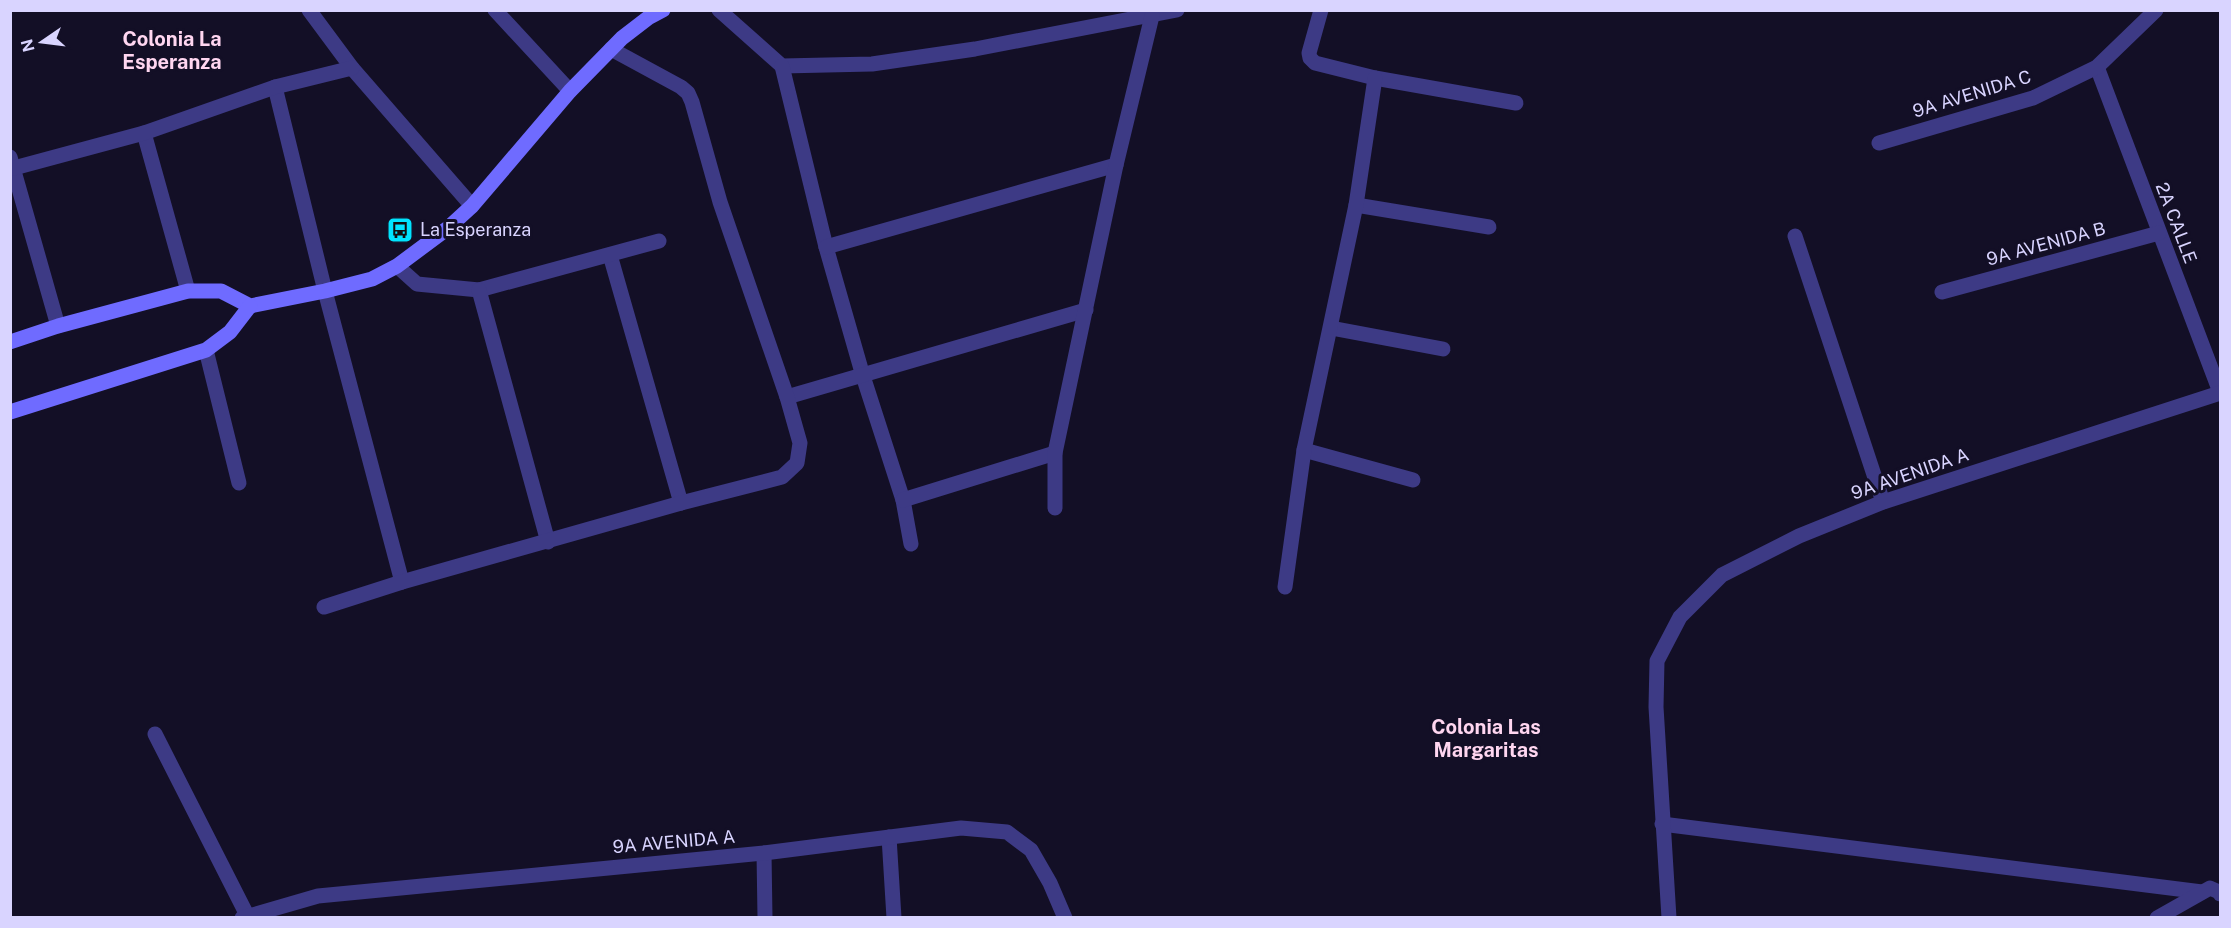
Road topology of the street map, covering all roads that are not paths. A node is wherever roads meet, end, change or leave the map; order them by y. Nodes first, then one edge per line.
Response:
1 (309, 10) edge
2 (495, 10) edge
3 (663, 10) edge
4 (719, 10) edge
5 (1177, 10) edge
6 (1321, 10) edge
7 (2156, 10) edge
8 (1152, 16) junction
9 (611, 49) junction
10 (782, 66) junction
11 (352, 68) junction
12 (2097, 68) junction
13 (1375, 78) junction
14 (275, 87) junction
15 (570, 92) junction
16 (1516, 103) dead end
17 (144, 133) junction
18 (1879, 142) dead end
19 (12, 162) edge
20 (1116, 165) junction
21 (1356, 205) junction
22 (472, 206) junction
23 (1489, 227) dead end
24 (2159, 233) junction
25 (1795, 236) dead end
26 (659, 241) dead end
27 (826, 247) junction
28 (610, 255) junction
29 (397, 266) junction
30 (478, 290) junction
31 (188, 291) junction
32 (326, 291) junction
33 (1942, 292) dead end
34 (250, 306) junction
35 (1086, 310) junction
36 (58, 326) junction
37 (1330, 328) junction
38 (10, 342) edge
39 (206, 350) junction
40 (1443, 350) dead end
41 (863, 376) junction
42 (2220, 392) edge
43 (788, 397) junction
44 (10, 412) edge
45 (1304, 450) junction
46 (1055, 453) junction
47 (1413, 480) dead end
48 (239, 483) dead end
49 (903, 500) junction
50 (1883, 502) junction
51 (681, 503) junction
52 (1055, 508) dead end
53 (548, 542) junction
54 (911, 544) dead end
55 (402, 582) junction
56 (1285, 587) dead end
57 (324, 607) dead end
58 (155, 734) dead end
59 (1662, 824) junction
60 (889, 837) junction
61 (764, 853) junction
62 (2202, 892) junction
63 (2220, 894) edge
64 (244, 916) edge
65 (765, 918) edge
66 (894, 918) edge
67 (1065, 918) edge
68 (1669, 918) edge
69 (2157, 918) edge

1 - 11 street
2 - 15 street
3 - 9 main road
4 - 10 street
5 - 8 street
6 - 13 street
7 - 12 street, 9A AVENIDA C
8 - 10 street
8 - 20 street
9 - 15 main road
9 - 43 street
10 - 27 street
11 - 14 street
11 - 22 street
12 - 18 street, 9A AVENIDA C
12 - 24 street, 2A CALLE
13 - 16 street
13 - 21 street
14 - 17 street
14 - 32 street
15 - 22 main road
17 - 19 street
17 - 31 street
19 - 36 street
20 - 27 street
20 - 35 street
21 - 23 street
21 - 37 street
22 - 29 main road
24 - 33 street, 9A AVENIDA B
24 - 42 street, 2A CALLE
25 - 50 street
26 - 28 street
27 - 41 street
28 - 30 street
28 - 51 street
29 - 30 street
29 - 32 main road
30 - 53 street
31 - 34 main road
31 - 36 main road
32 - 34 main road
32 - 55 street
34 - 39 main road
35 - 41 street
35 - 46 street
36 - 38 main road
37 - 40 street
37 - 45 street
39 - 44 main road
39 - 48 street
41 - 43 street
41 - 49 street
42 - 50 street, 9A AVENIDA A
43 - 51 street
45 - 47 street
45 - 56 street
46 - 49 street
46 - 52 street
49 - 54 street
50 - 59 street, 9A AVENIDA A
51 - 53 street
53 - 55 street
55 - 57 street
58 - 64 street
59 - 62 street
59 - 68 street
60 - 61 street, 9A AVENIDA A
60 - 66 street
60 - 67 street, 9A AVENIDA A
61 - 64 street, 9A AVENIDA A
61 - 65 street
62 - 63 street
62 - 69 street

